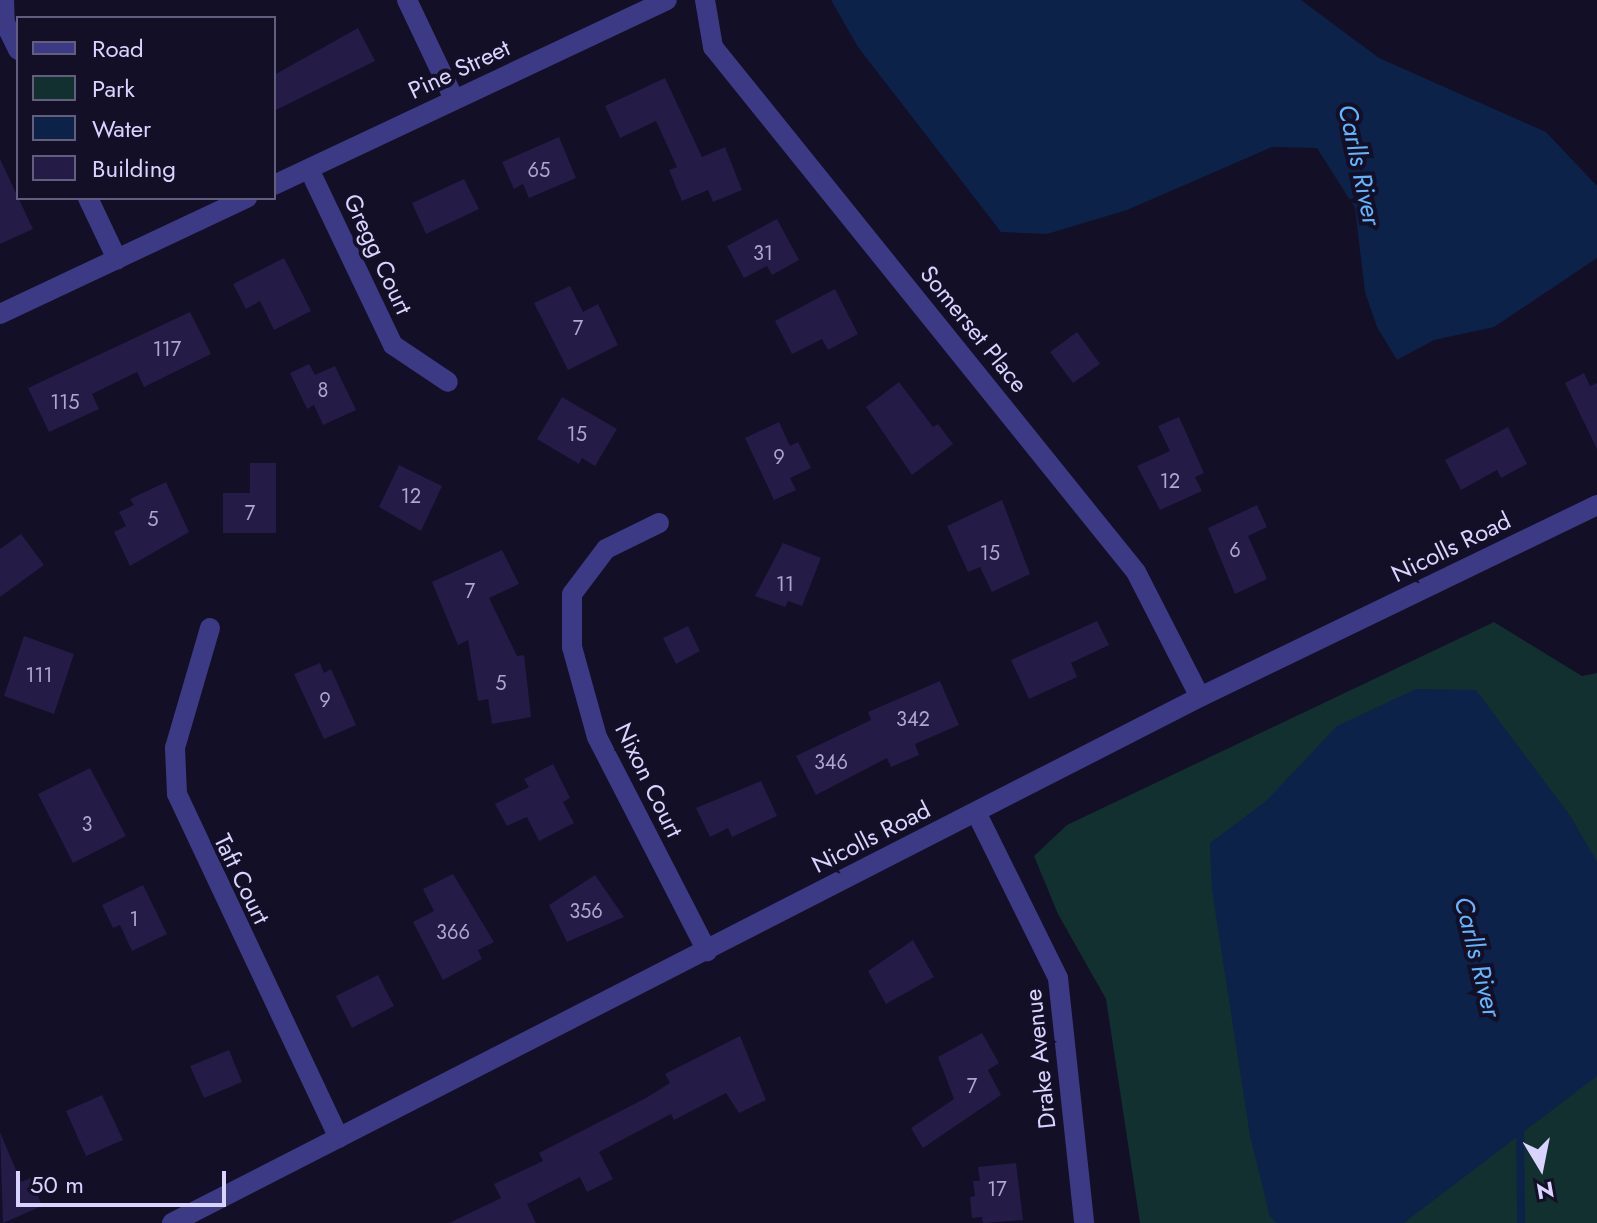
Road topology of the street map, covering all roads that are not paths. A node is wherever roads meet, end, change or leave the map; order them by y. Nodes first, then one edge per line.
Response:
1 (4, 0) edge
2 (407, 0) edge
3 (667, 0) edge
4 (705, 0) edge
5 (16, 46) edge
6 (454, 99) junction
7 (309, 169) junction
8 (276, 184) edge
9 (89, 200) edge
10 (243, 200) edge
11 (117, 259) junction
12 (0, 314) edge
13 (448, 382) dead end
14 (1597, 505) edge
15 (659, 523) dead end
16 (210, 628) dead end
17 (1200, 697) junction
18 (976, 812) junction
19 (707, 951) junction
20 (339, 1138) junction
21 (172, 1223) edge
22 (1084, 1223) edge

1 - 5 street
2 - 6 street
3 - 6 street, Pine Street
4 - 17 street, Somerset Place
6 - 7 street, Pine Street
7 - 8 street, Pine Street
7 - 13 street, Gregg Court
9 - 11 street
10 - 11 street
11 - 12 street
14 - 17 street, Nicolls Road
15 - 19 street, Nixon Court
16 - 20 street, Taft Court
17 - 18 street, Nicolls Road
18 - 19 street, Nicolls Road
18 - 22 street, Drake Avenue
19 - 20 street, Nicolls Road
20 - 21 street, Nicolls Road

